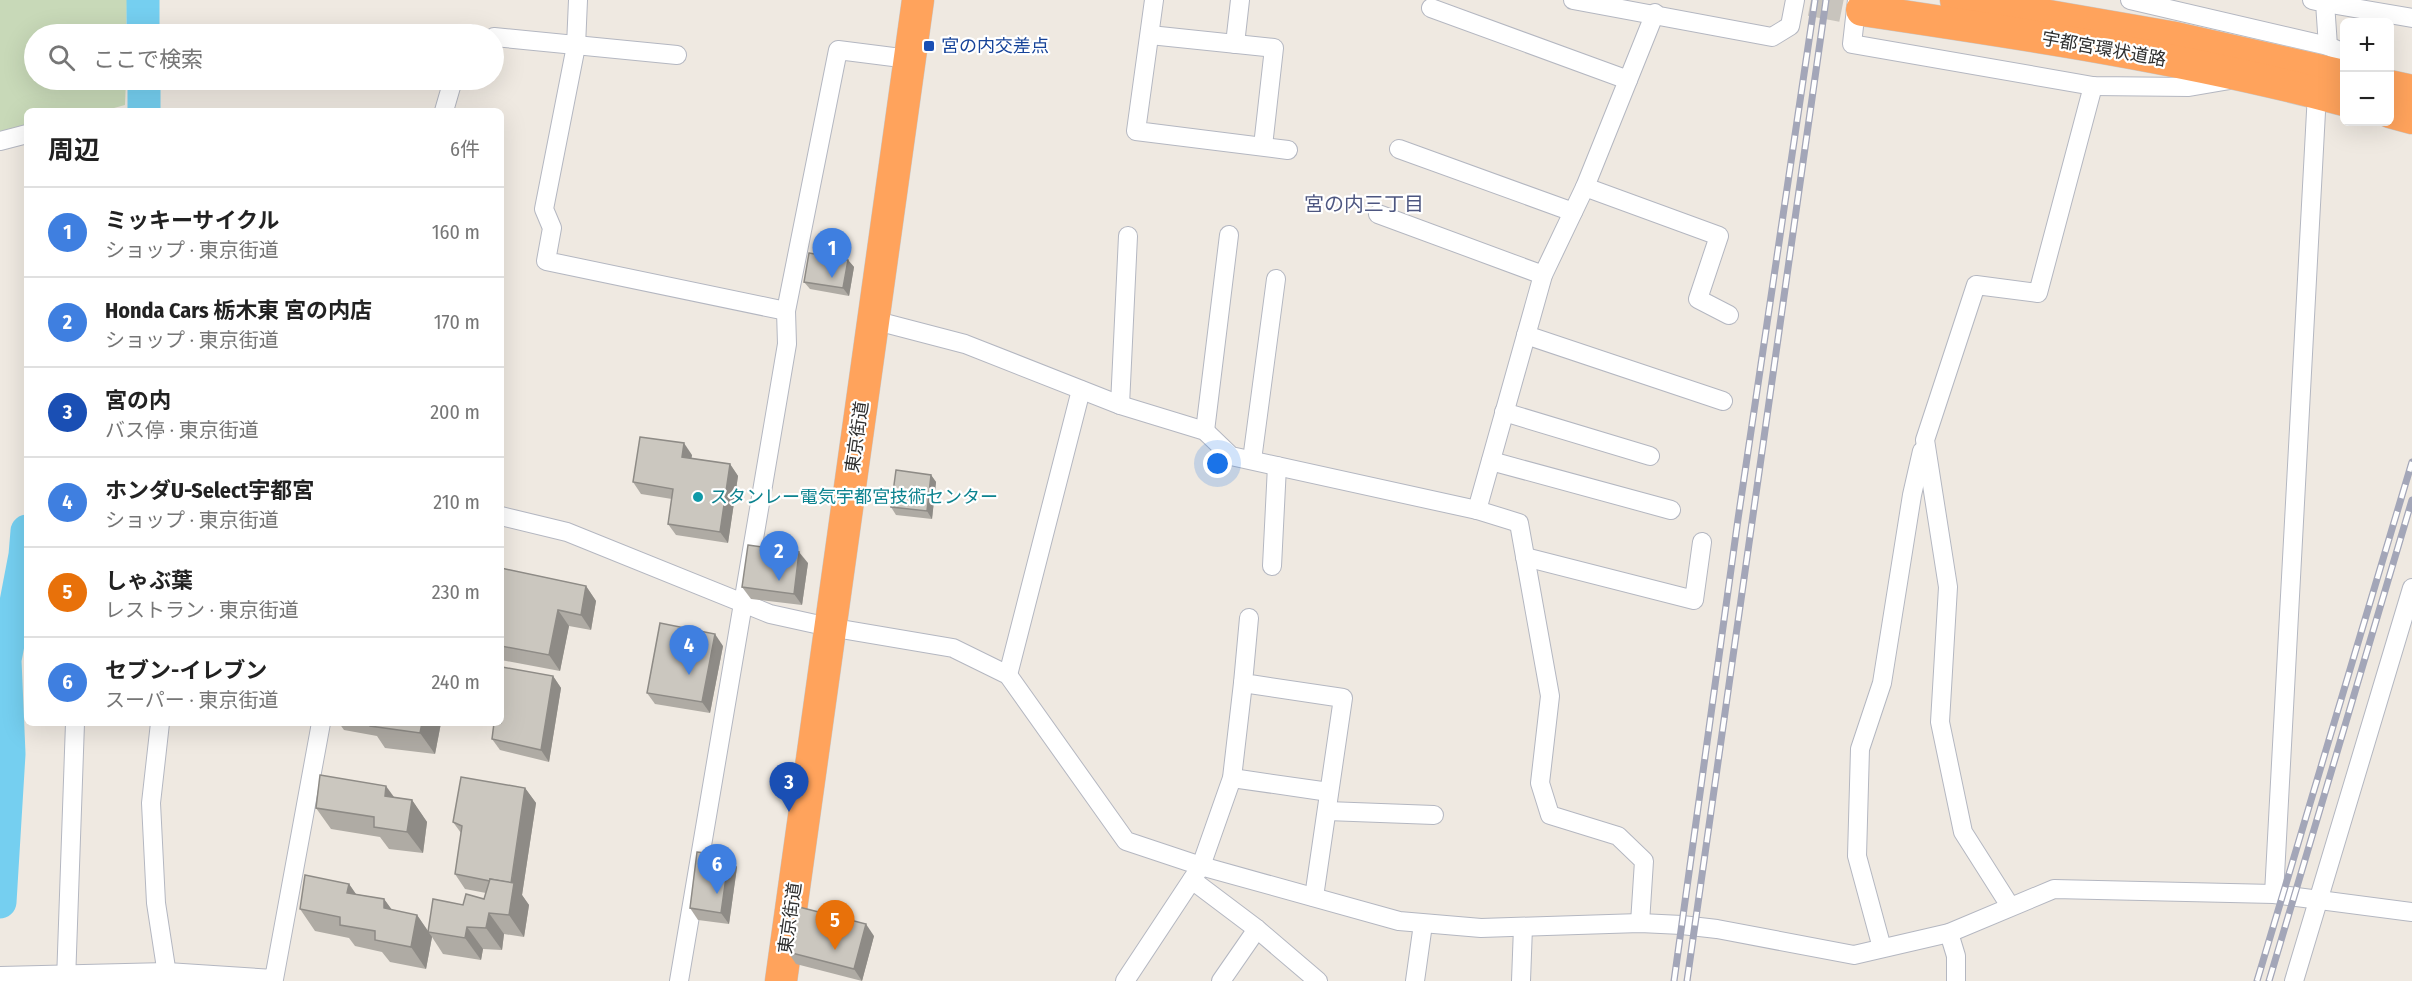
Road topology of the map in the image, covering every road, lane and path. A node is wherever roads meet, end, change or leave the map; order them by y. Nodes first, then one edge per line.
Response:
1 (578, 0) edge
2 (918, 0) edge
3 (1154, 0) edge
4 (1240, 0) edge
5 (1573, 0) edge
6 (1795, 0) edge
7 (1956, 0) edge
8 (2130, 0) edge
9 (2318, 2) edge
10 (1860, 5) edge
11 (1431, 9) dead end
12 (1654, 13) junction
13 (2412, 18) edge
14 (1149, 35) junction
15 (504, 38) edge
16 (1235, 44) junction
17 (576, 46) junction
18 (2336, 49) edge
19 (677, 55) dead end
20 (909, 58) junction
21 (2340, 75) edge
22 (2252, 76) junction
23 (1628, 80) junction
24 (2093, 86) junction
25 (450, 90) edge
26 (2394, 92) edge
27 (2331, 96) edge
28 (445, 108) edge
29 (2412, 118) edge
30 (24, 135) edge
31 (0, 141) edge
32 (1263, 146) junction
33 (1398, 149) dead end
34 (1288, 150) dead end
35 (1585, 188) junction
36 (1573, 212) junction
37 (1378, 214) dead end
38 (1229, 235) dead end
39 (1128, 236) dead end
40 (1543, 275) junction
41 (1276, 279) dead end
42 (786, 311) junction
43 (1729, 315) dead end
44 (873, 320) junction
45 (1526, 335) junction
46 (1081, 390) junction
47 (1723, 401) dead end
48 (1120, 405) junction
49 (1504, 412) junction
50 (1205, 431) junction
51 (1924, 440) junction
52 (1650, 456) dead end
53 (1252, 460) junction
54 (1491, 461) junction
55 (1276, 466) junction
56 (1477, 510) junction
57 (1671, 510) dead end
58 (504, 517) edge
59 (1702, 542) dead end
60 (1525, 557) junction
61 (1272, 566) dead end
62 (2412, 588) edge
63 (743, 603) junction
64 (1250, 618) dead end
65 (829, 627) junction
66 (1008, 675) junction
67 (1243, 682) junction
68 (75, 726) edge
69 (160, 726) edge
70 (321, 726) edge
71 (1232, 778) junction
72 (1329, 792) junction
73 (1327, 811) junction
74 (1434, 815) dead end
75 (1196, 873) junction
76 (2274, 894) junction
77 (1314, 897) junction
78 (2319, 899) junction
79 (2010, 906) junction
80 (2412, 912) edge
81 (1640, 923) junction
82 (1424, 924) junction
83 (1523, 927) junction
84 (1257, 929) junction
85 (1949, 933) junction
86 (1882, 948) junction
87 (2, 976) edge
88 (167, 977) edge
89 (66, 978) edge
90 (279, 980) edge
91 (679, 981) edge
92 (781, 981) edge
93 (1125, 981) edge
94 (1221, 981) edge
95 (1318, 981) edge
96 (1415, 981) edge
97 (1521, 981) edge
98 (1956, 981) edge
99 (2294, 981) edge

1 - 17 street
2 - 20 highway, 東京街道
3 - 14 street
4 - 16 street
5 - 12 street
6 - 12 street
7 - 21 highway, 宇都宮環状道路
8 - 18 street
9 - 13 street
9 - 18 street
10 - 22 highway, 宇都宮環状道路
10 - 24 street
11 - 23 street
12 - 23 street
14 - 16 street
14 - 32 street
15 - 17 street
16 - 32 street
17 - 19 street
17 - 42 street
20 - 42 street
20 - 44 highway, 東京街道
22 - 24 street
22 - 27 highway, 宇都宮環状道路
23 - 35 street
24 - 51 street
25 - 28 street
26 - 29 highway
27 - 76 street
30 - 31 street
32 - 34 street
33 - 36 street
35 - 36 street
35 - 43 street
36 - 40 street
37 - 40 street
38 - 50 street
39 - 48 street
40 - 45 street
41 - 53 street
42 - 63 street
44 - 46 street
44 - 65 highway, 東京街道
45 - 47 street
45 - 49 street
46 - 48 street
46 - 66 street
48 - 50 street
49 - 52 street
49 - 54 street
50 - 53 street
51 - 79 street
51 - 86 street
53 - 55 street
54 - 56 street
54 - 57 street
55 - 56 street
55 - 61 street
56 - 60 street
58 - 63 street
59 - 60 street
60 - 81 street
62 - 78 street
63 - 65 street
63 - 91 street
64 - 67 street
65 - 66 street
65 - 92 highway, 東京街道
66 - 75 street
67 - 71 street
67 - 72 street
68 - 89 street
69 - 88 street
70 - 90 street
71 - 72 street
71 - 75 street
72 - 73 street
73 - 74 street
73 - 77 street
75 - 77 street
75 - 84 street
75 - 93 street
76 - 78 street
76 - 79 street
77 - 82 street
78 - 80 street
78 - 99 street
79 - 85 street
81 - 83 street
81 - 86 street
82 - 83 street
82 - 96 street
83 - 97 street
84 - 94 street
84 - 95 street
85 - 86 street
85 - 98 street
87 - 89 street
88 - 89 street
88 - 90 street

